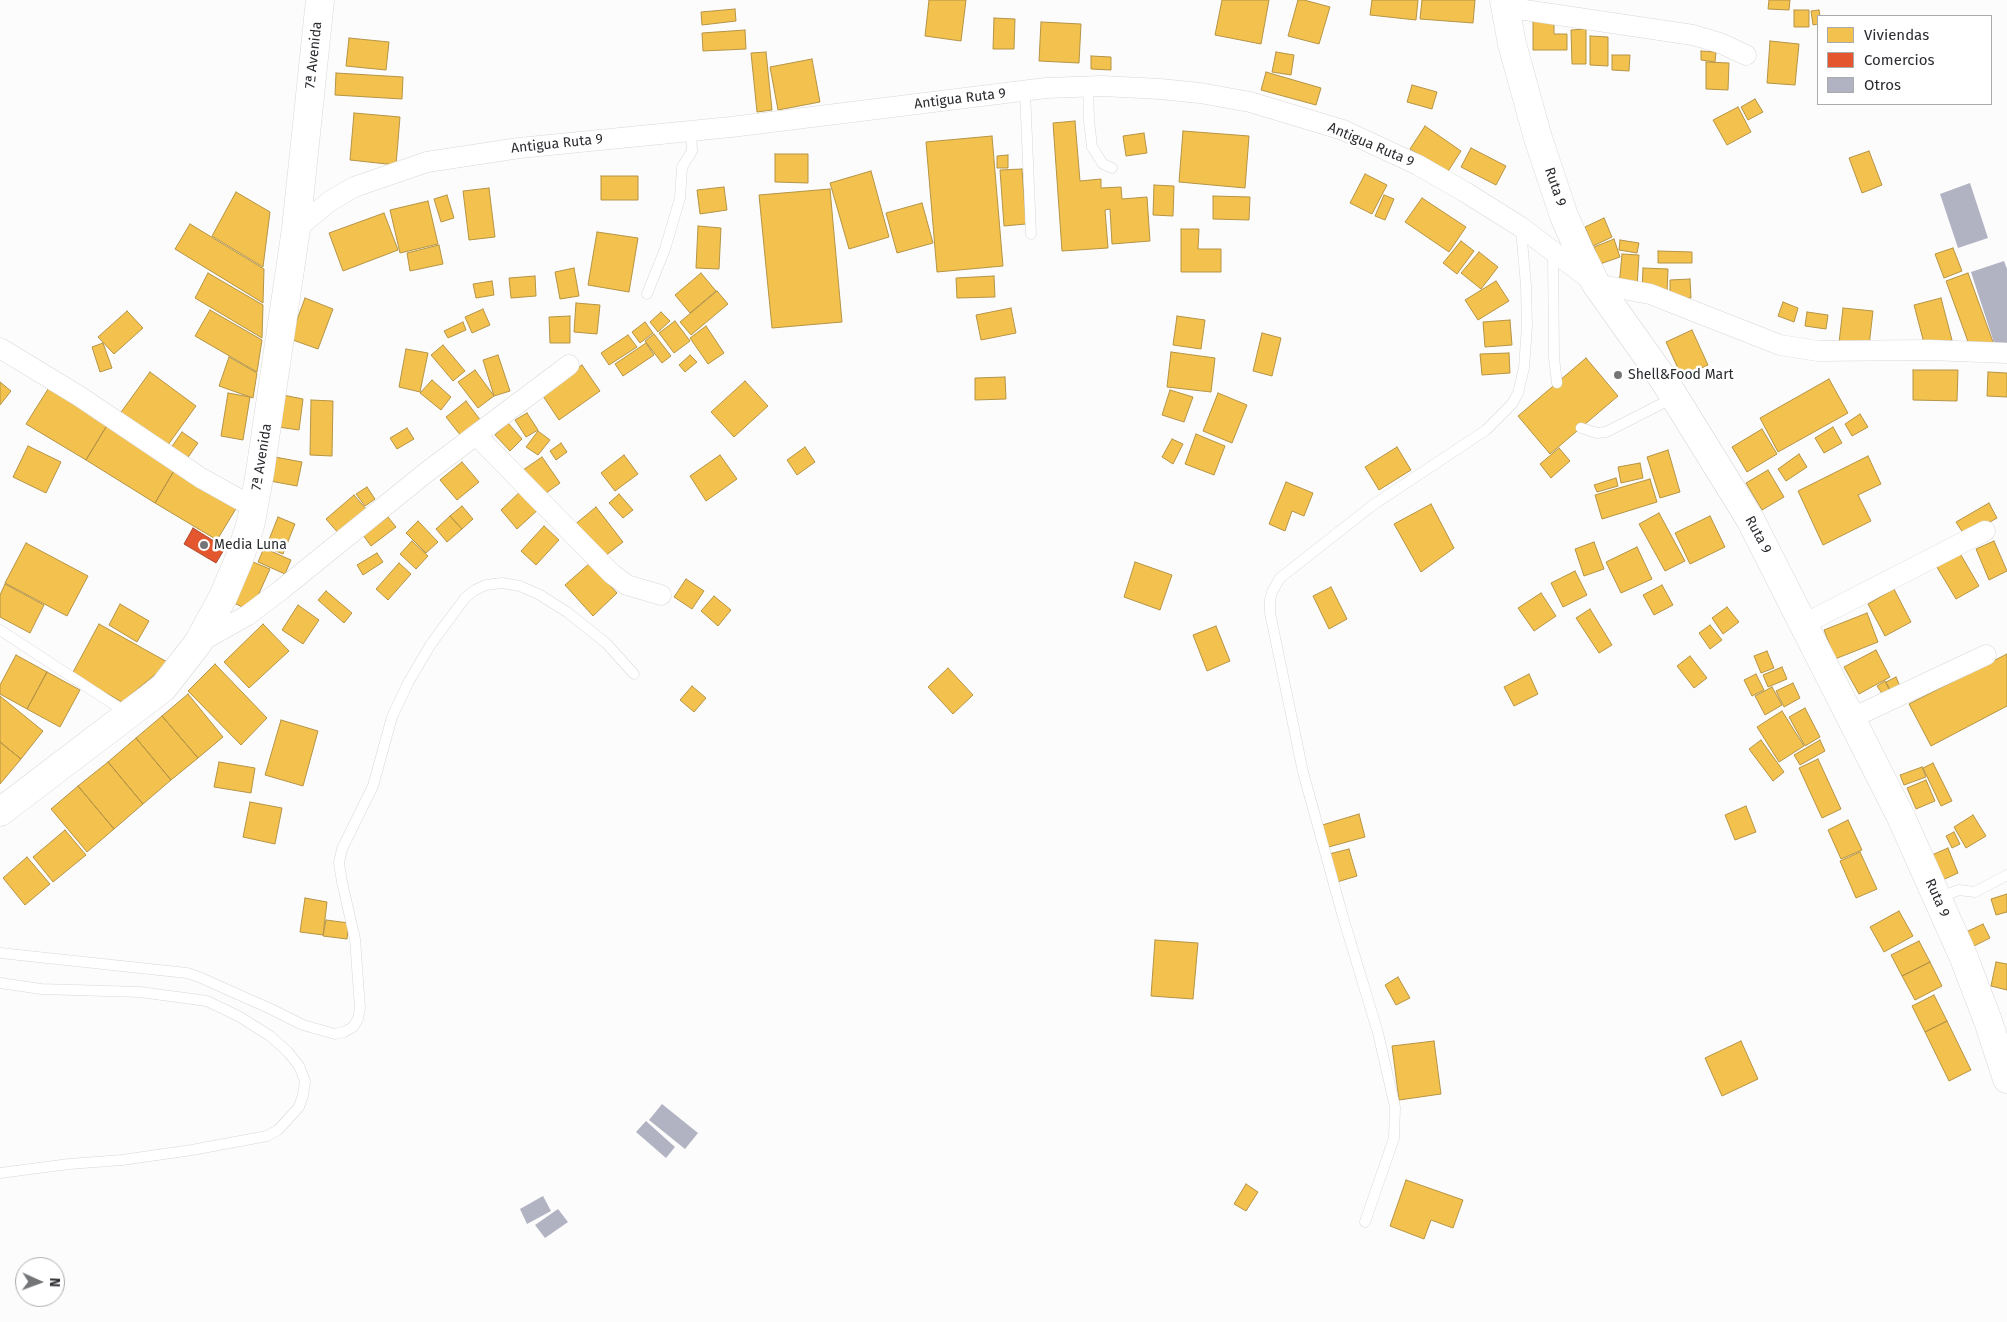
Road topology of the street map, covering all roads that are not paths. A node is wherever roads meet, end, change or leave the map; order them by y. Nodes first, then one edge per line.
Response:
1 (320, 0) edge
2 (1505, 4) edge
3 (1746, 55) dead end
4 (1088, 86) junction
5 (1025, 91) junction
6 (691, 131) junction
7 (1112, 168) dead end
8 (1521, 227) junction
9 (296, 230) junction
10 (1031, 234) dead end
11 (1553, 251) junction
12 (1596, 284) junction
13 (647, 294) dead end
14 (0, 348) edge
15 (2007, 353) edge
16 (569, 365) dead end
17 (1557, 383) dead end
18 (1674, 397) junction
19 (1581, 428) dead end
20 (476, 435) junction
21 (253, 507) junction
22 (1985, 532) dead end
23 (661, 595) dead end
24 (1804, 624) junction
25 (0, 630) edge
26 (198, 643) junction
27 (1986, 655) dead end
28 (634, 674) dead end
29 (129, 714) junction
30 (1852, 718) junction
31 (0, 812) edge
32 (2007, 874) edge
33 (1938, 898) junction
34 (0, 953) edge
35 (0, 983) edge
36 (2007, 1079) edge
37 (0, 1173) edge
38 (1365, 1222) dead end

1 - 9 main road, 7ª Avenida
2 - 3 street
2 - 12 main road, Ruta 9
4 - 5 street, Antigua Ruta 9
4 - 7 lane
4 - 8 street, Antigua Ruta 9
5 - 6 street, Antigua Ruta 9
5 - 10 lane
6 - 9 street, Antigua Ruta 9
6 - 13 lane
8 - 11 street, Antigua Ruta 9
8 - 38 lane
9 - 21 main road, 7ª Avenida
11 - 12 street, Antigua Ruta 9
11 - 17 lane
12 - 15 street
12 - 18 main road, Ruta 9
14 - 21 street
16 - 20 street
18 - 19 lane
18 - 24 main road, Ruta 9
20 - 23 street
20 - 26 street
21 - 26 main road, 7ª Avenida
22 - 24 street
24 - 30 main road, Ruta 9
25 - 29 lane
26 - 29 main road, 7ª Avenida
27 - 30 street
28 - 34 lane
29 - 31 main road, 7ª Avenida
30 - 33 main road, Ruta 9
32 - 33 lane
33 - 36 main road, Ruta 9
35 - 37 lane

